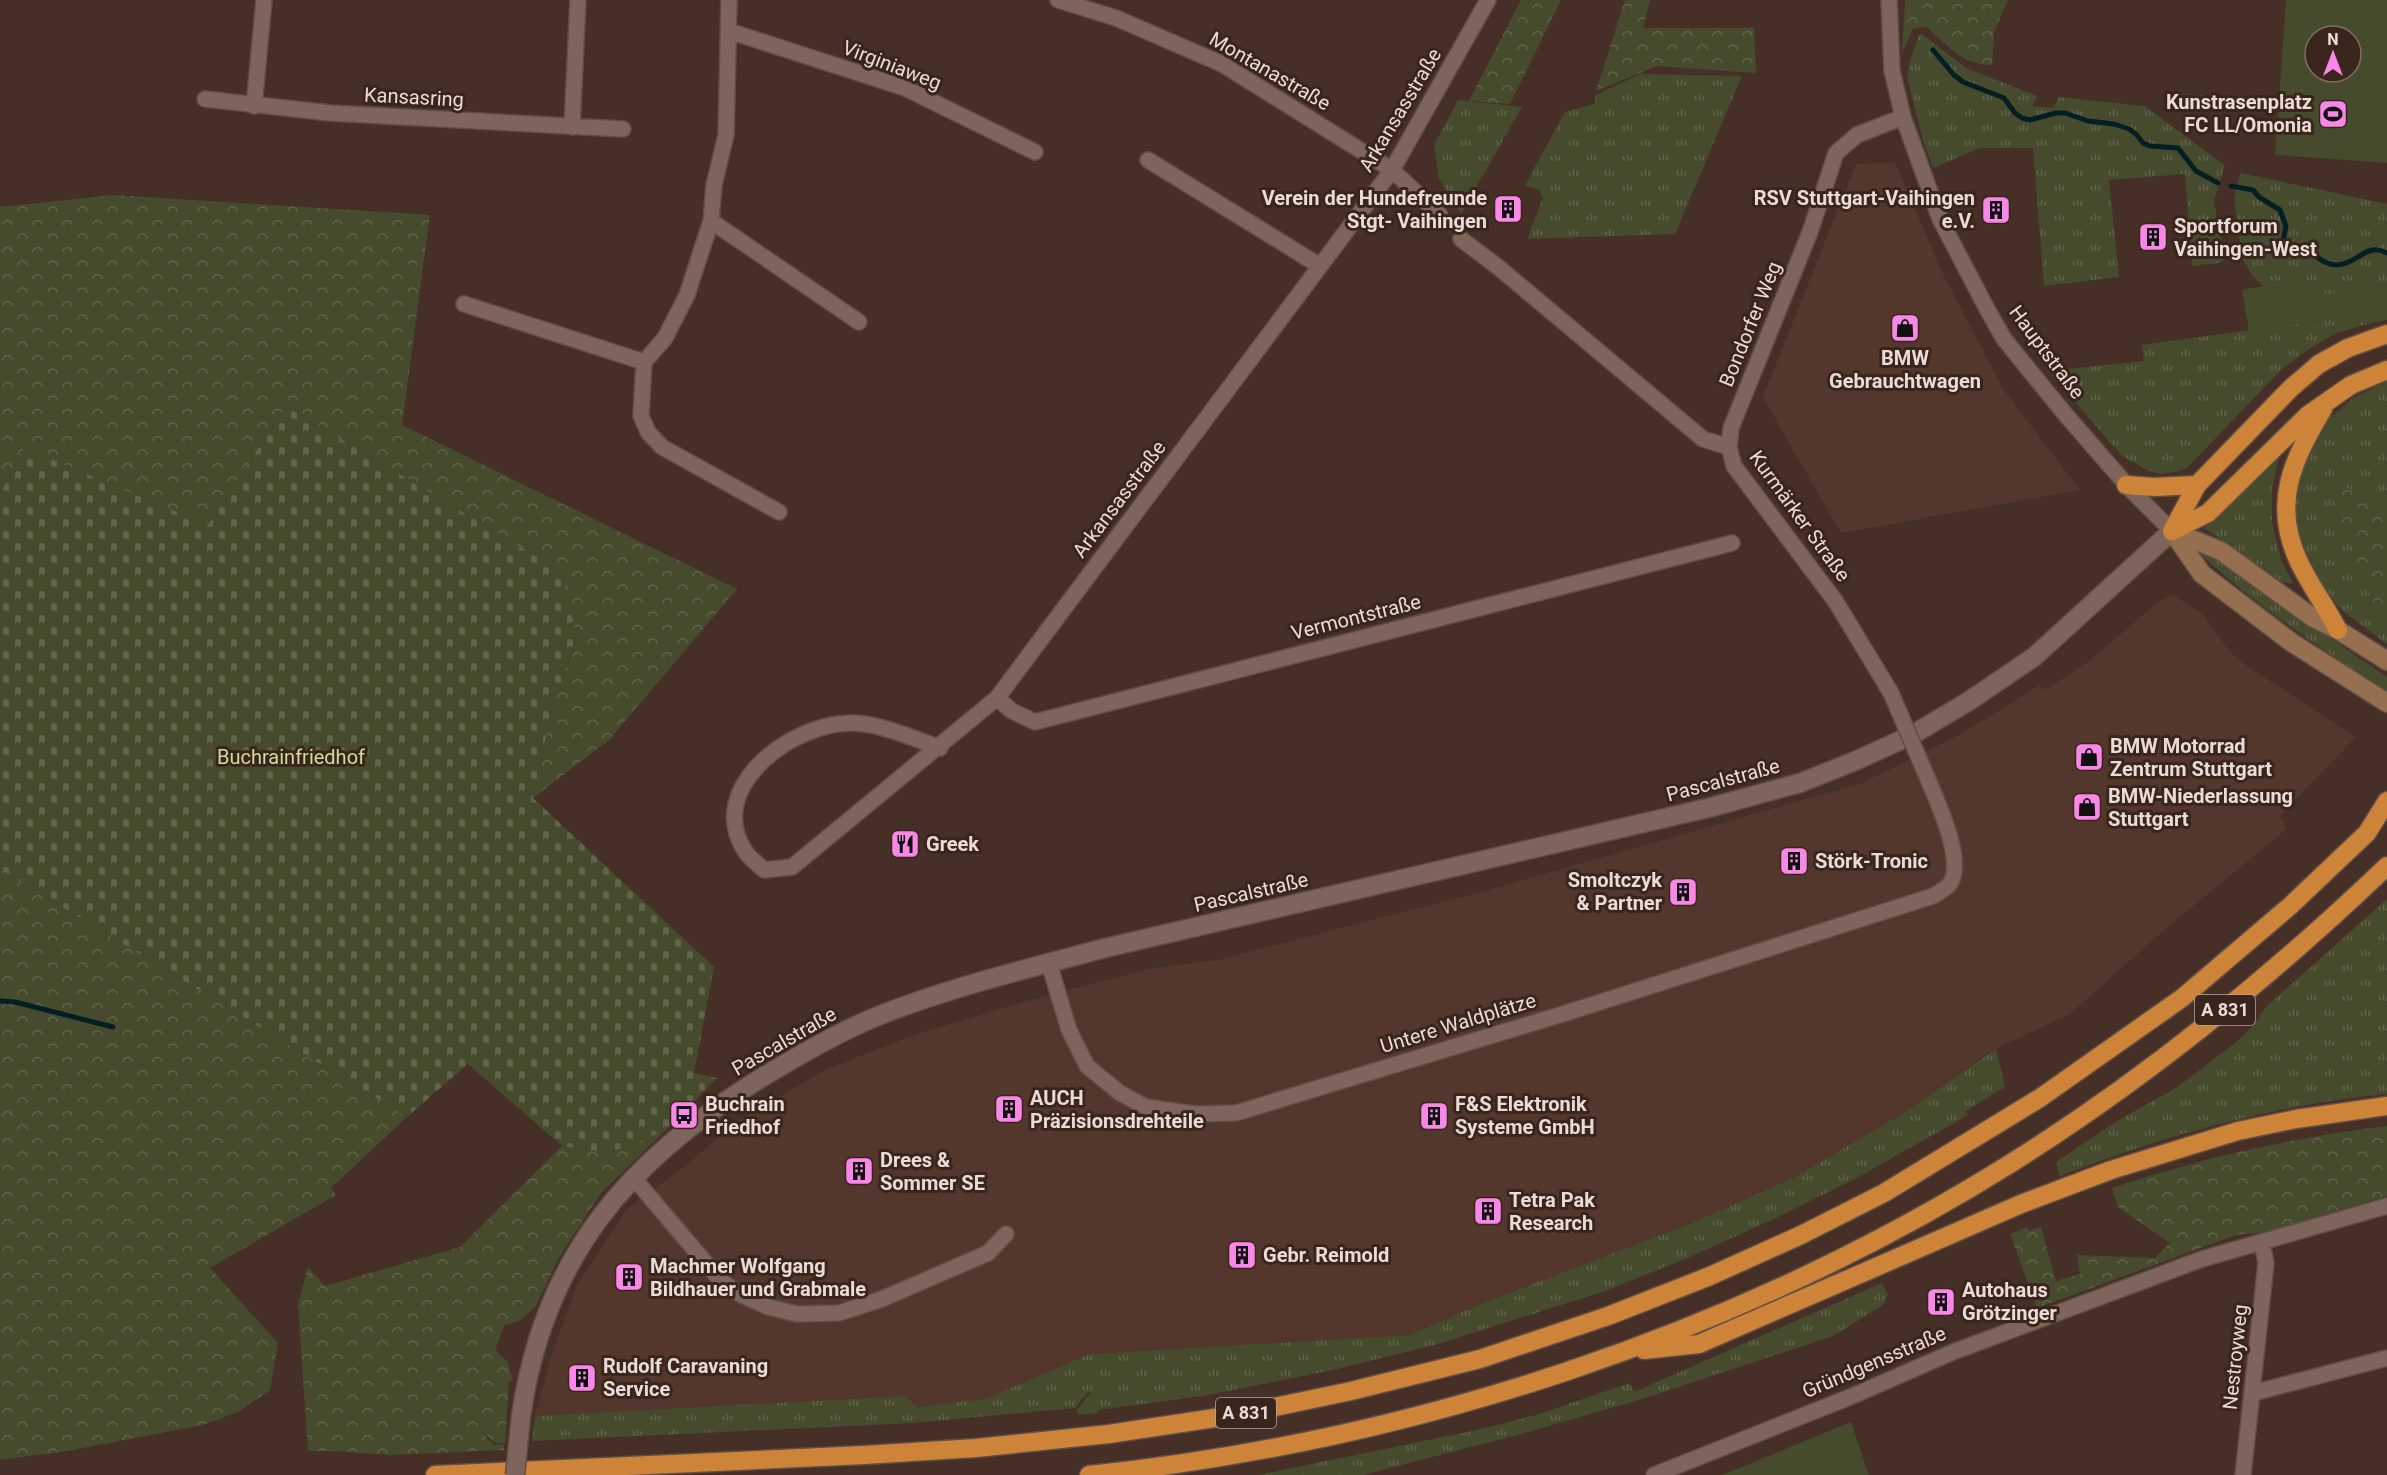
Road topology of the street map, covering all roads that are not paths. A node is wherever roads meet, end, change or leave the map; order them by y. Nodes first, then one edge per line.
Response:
1 (264, 0) edge
2 (578, 0) edge
3 (729, 0) edge
4 (1058, 0) edge
5 (1488, 0) edge
6 (1889, 0) edge
7 (729, 31) junction
8 (205, 99) dead end
9 (254, 106) junction
10 (1902, 117) junction
11 (572, 127) junction
12 (622, 129) dead end
13 (1035, 152) dead end
14 (1148, 160) dead end
15 (1392, 170) junction
16 (1440, 215) dead end
17 (711, 221) junction
18 (1461, 239) dead end
19 (1320, 266) junction
20 (464, 304) dead end
21 (860, 322) dead end
22 (2387, 334) edge
23 (644, 362) junction
24 (2387, 370) edge
25 (2327, 402) junction
26 (1729, 447) junction
27 (2126, 484) junction
28 (2197, 485) junction
29 (779, 512) dead end
30 (2172, 531) junction
31 (1732, 543) dead end
32 (2338, 630) junction
33 (2387, 661) edge
34 (998, 698) junction
35 (2387, 703) edge
36 (940, 747) junction
37 (2387, 801) edge
38 (2387, 866) edge
39 (1948, 885) joint
40 (1049, 963) junction
41 (2387, 1106) edge
42 (633, 1178) junction
43 (2387, 1206) edge
44 (1006, 1234) dead end
45 (2262, 1243) junction
46 (1624, 1352) junction
47 (2387, 1358) edge
48 (2253, 1393) junction
49 (435, 1475) edge
50 (515, 1475) edge
51 (1089, 1475) edge
52 (1654, 1475) edge
53 (2243, 1475) edge

1 - 9 street
2 - 11 street
3 - 7 street
4 - 15 street, Montanastraße
5 - 15 street, Arkansasstraße
6 - 10 street, Hauptstraße
7 - 13 street, Virginiaweg
7 - 17 street
8 - 9 street, Kansasring
9 - 11 street, Kansasring
10 - 26 street, Bondorfer Weg
10 - 27 street, Hauptstraße
11 - 12 street, Kansasring
14 - 19 street
15 - 16 street, Montanastraße
15 - 19 street, Arkansasstraße
17 - 21 street
17 - 23 street
18 - 26 street, Kurmärker Straße
19 - 34 street, Arkansasstraße
20 - 23 street
22 - 28 highway
23 - 29 street
24 - 25 highway
25 - 30 highway
25 - 32 highway
26 - 39 street, Kurmärker Straße, bridge
27 - 28 highway
27 - 30 street, Hauptstraße
28 - 30 highway
30 - 32 main road, Hauptstraße
30 - 35 main road, Hauptstraße
30 - 40 street, Pascalstraße
31 - 34 street, Vermontstraße
32 - 33 main road, Hauptstraße
34 - 36 street, Arkansasstraße
36 - 36 street, Arkansasstraße
37 - 49 highway, A 831
38 - 46 highway, A 831
39 - 40 street, Untere Waldplätze
40 - 42 street, Pascalstraße
41 - 46 highway
42 - 44 street
42 - 50 street, Pascalstraße, bridge
43 - 45 street, Gründgensstraße
45 - 48 street, Nestroyweg
45 - 52 street, Gründgensstraße
46 - 51 highway, A 831
47 - 48 street
48 - 53 street, Nestroyweg

